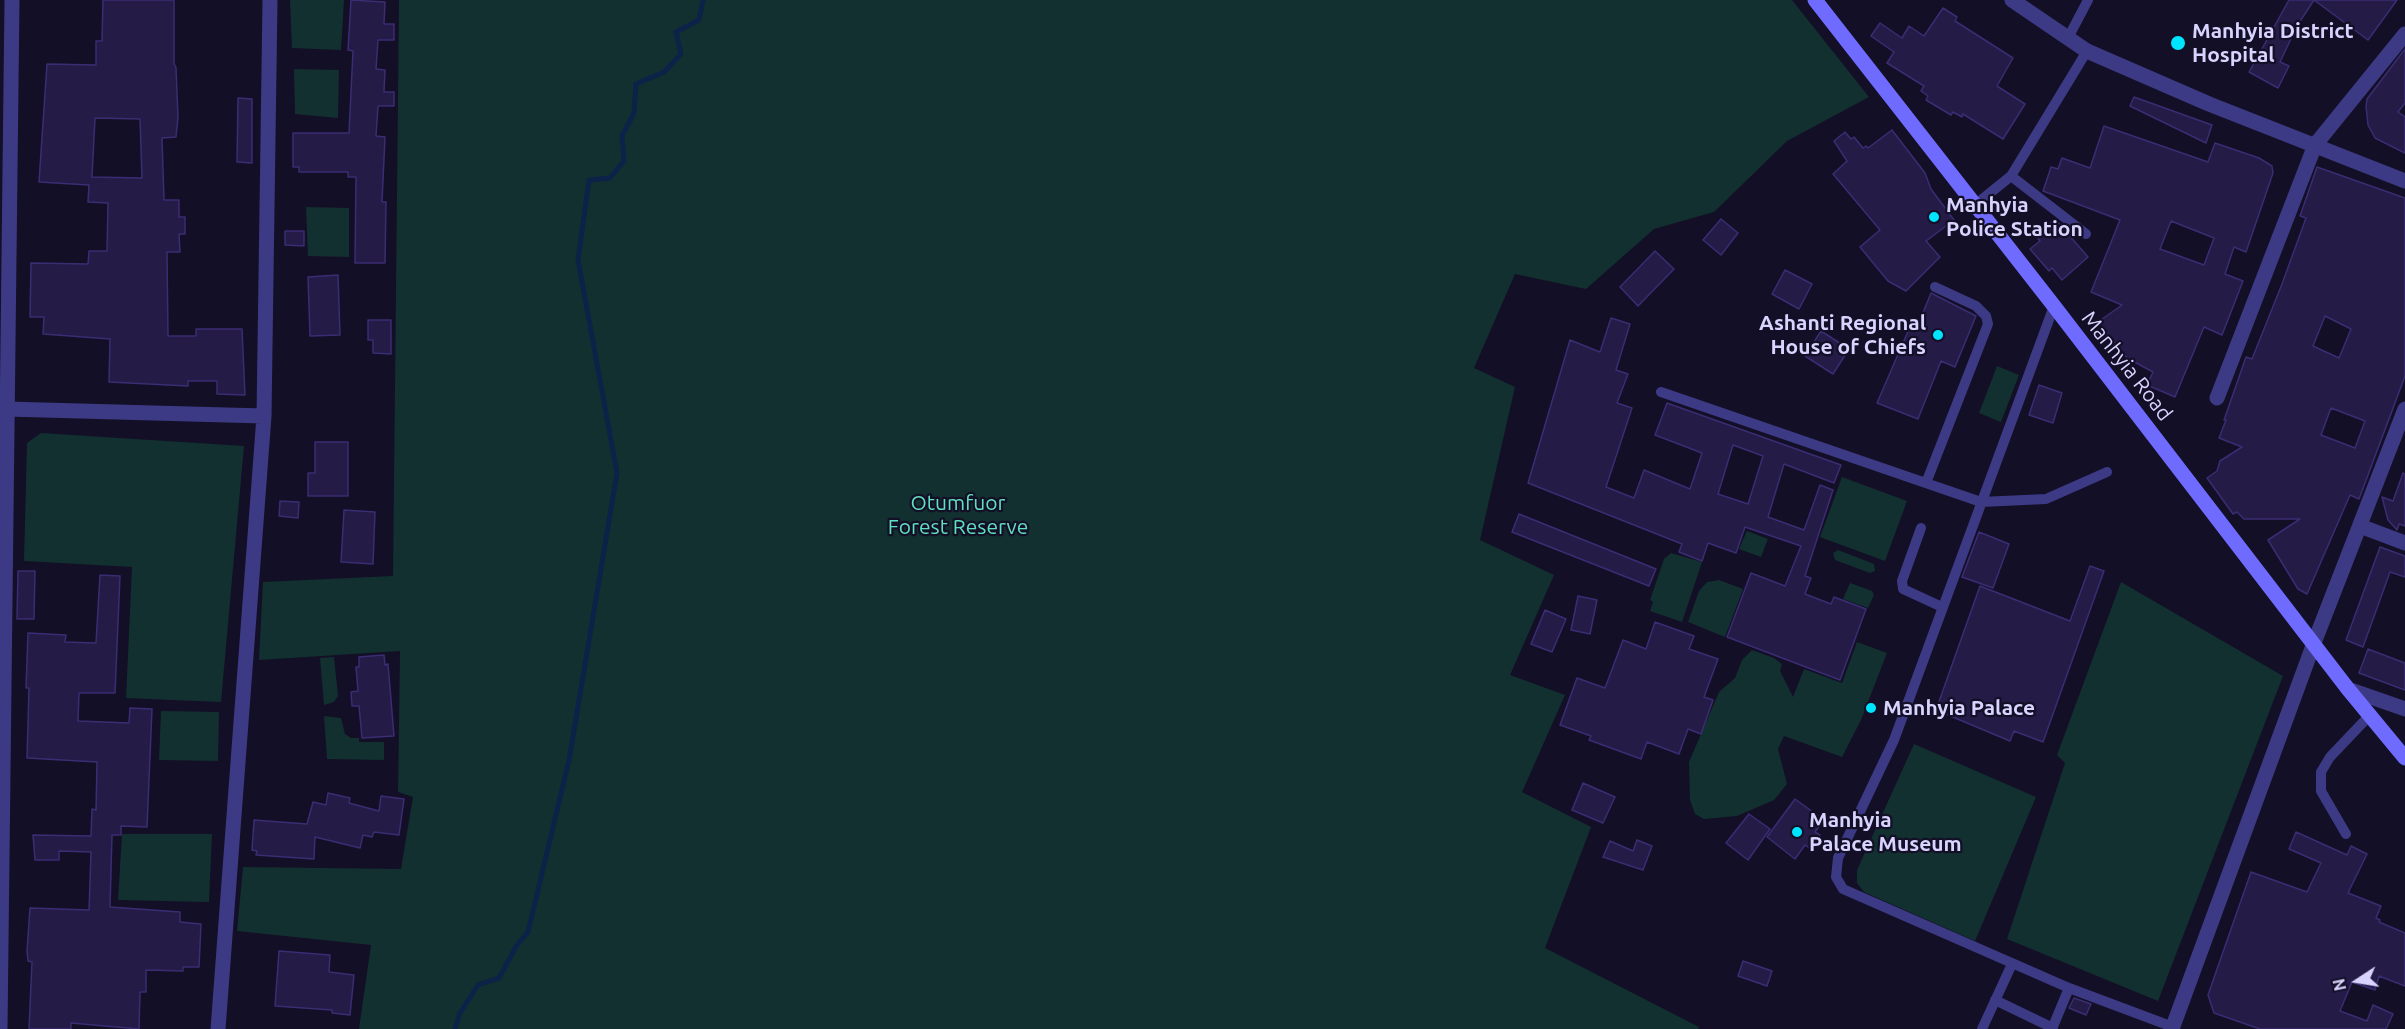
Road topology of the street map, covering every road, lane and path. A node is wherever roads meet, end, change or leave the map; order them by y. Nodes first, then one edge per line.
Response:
1 (12, 0) edge
2 (270, 0) edge
3 (1815, 0) edge
4 (2012, 0) edge
5 (2088, 0) edge
6 (2405, 34) edge
7 (2068, 38) junction
8 (2087, 51) junction
9 (2315, 145) junction
10 (2011, 176) junction
11 (2405, 182) edge
12 (1975, 205) junction
13 (2086, 234) dead end
14 (1935, 287) dead end
15 (2054, 306) junction
16 (1661, 392) dead end
17 (2217, 398) dead end
18 (6, 409) junction
19 (2405, 409) edge
20 (264, 416) junction
21 (2107, 472) dead end
22 (1926, 483) junction
23 (1981, 502) junction
24 (2360, 526) junction
25 (1921, 528) dead end
26 (2405, 543) edge
27 (1942, 607) junction
28 (2314, 643) junction
29 (2348, 689) junction
30 (1, 698) edge
31 (2405, 709) edge
32 (2370, 716) junction
33 (2405, 758) edge
34 (2346, 834) dead end
35 (2012, 964) junction
36 (2069, 988) junction
37 (1995, 1000) junction
38 (2174, 1028) edge
39 (0, 1029) edge
40 (218, 1029) edge
41 (1982, 1029) edge
42 (2053, 1029) edge

1 - 18 street
2 - 20 street
3 - 12 main road, Manhyia Road
4 - 7 street
5 - 7 lane
6 - 9 street
7 - 8 street
8 - 9 street
8 - 10 lane
9 - 11 street
9 - 17 street
10 - 12 lane
10 - 13 lane
12 - 15 main road, Manhyia Road
14 - 22 lane
15 - 23 lane
15 - 28 main road, Manhyia Road
16 - 22 lane
18 - 20 street
18 - 30 street
19 - 24 street
20 - 40 street
21 - 23 lane
22 - 23 lane
23 - 27 lane
24 - 26 street
24 - 28 street
25 - 27 lane
27 - 35 lane
28 - 29 main road, Manhyia Road
28 - 38 street
29 - 31 street
29 - 32 main road, Manhyia Road
30 - 39 street
32 - 33 main road, Manhyia Road
32 - 34 lane
35 - 36 lane
35 - 37 lane
36 - 38 lane
36 - 42 lane
37 - 41 lane
37 - 42 lane

